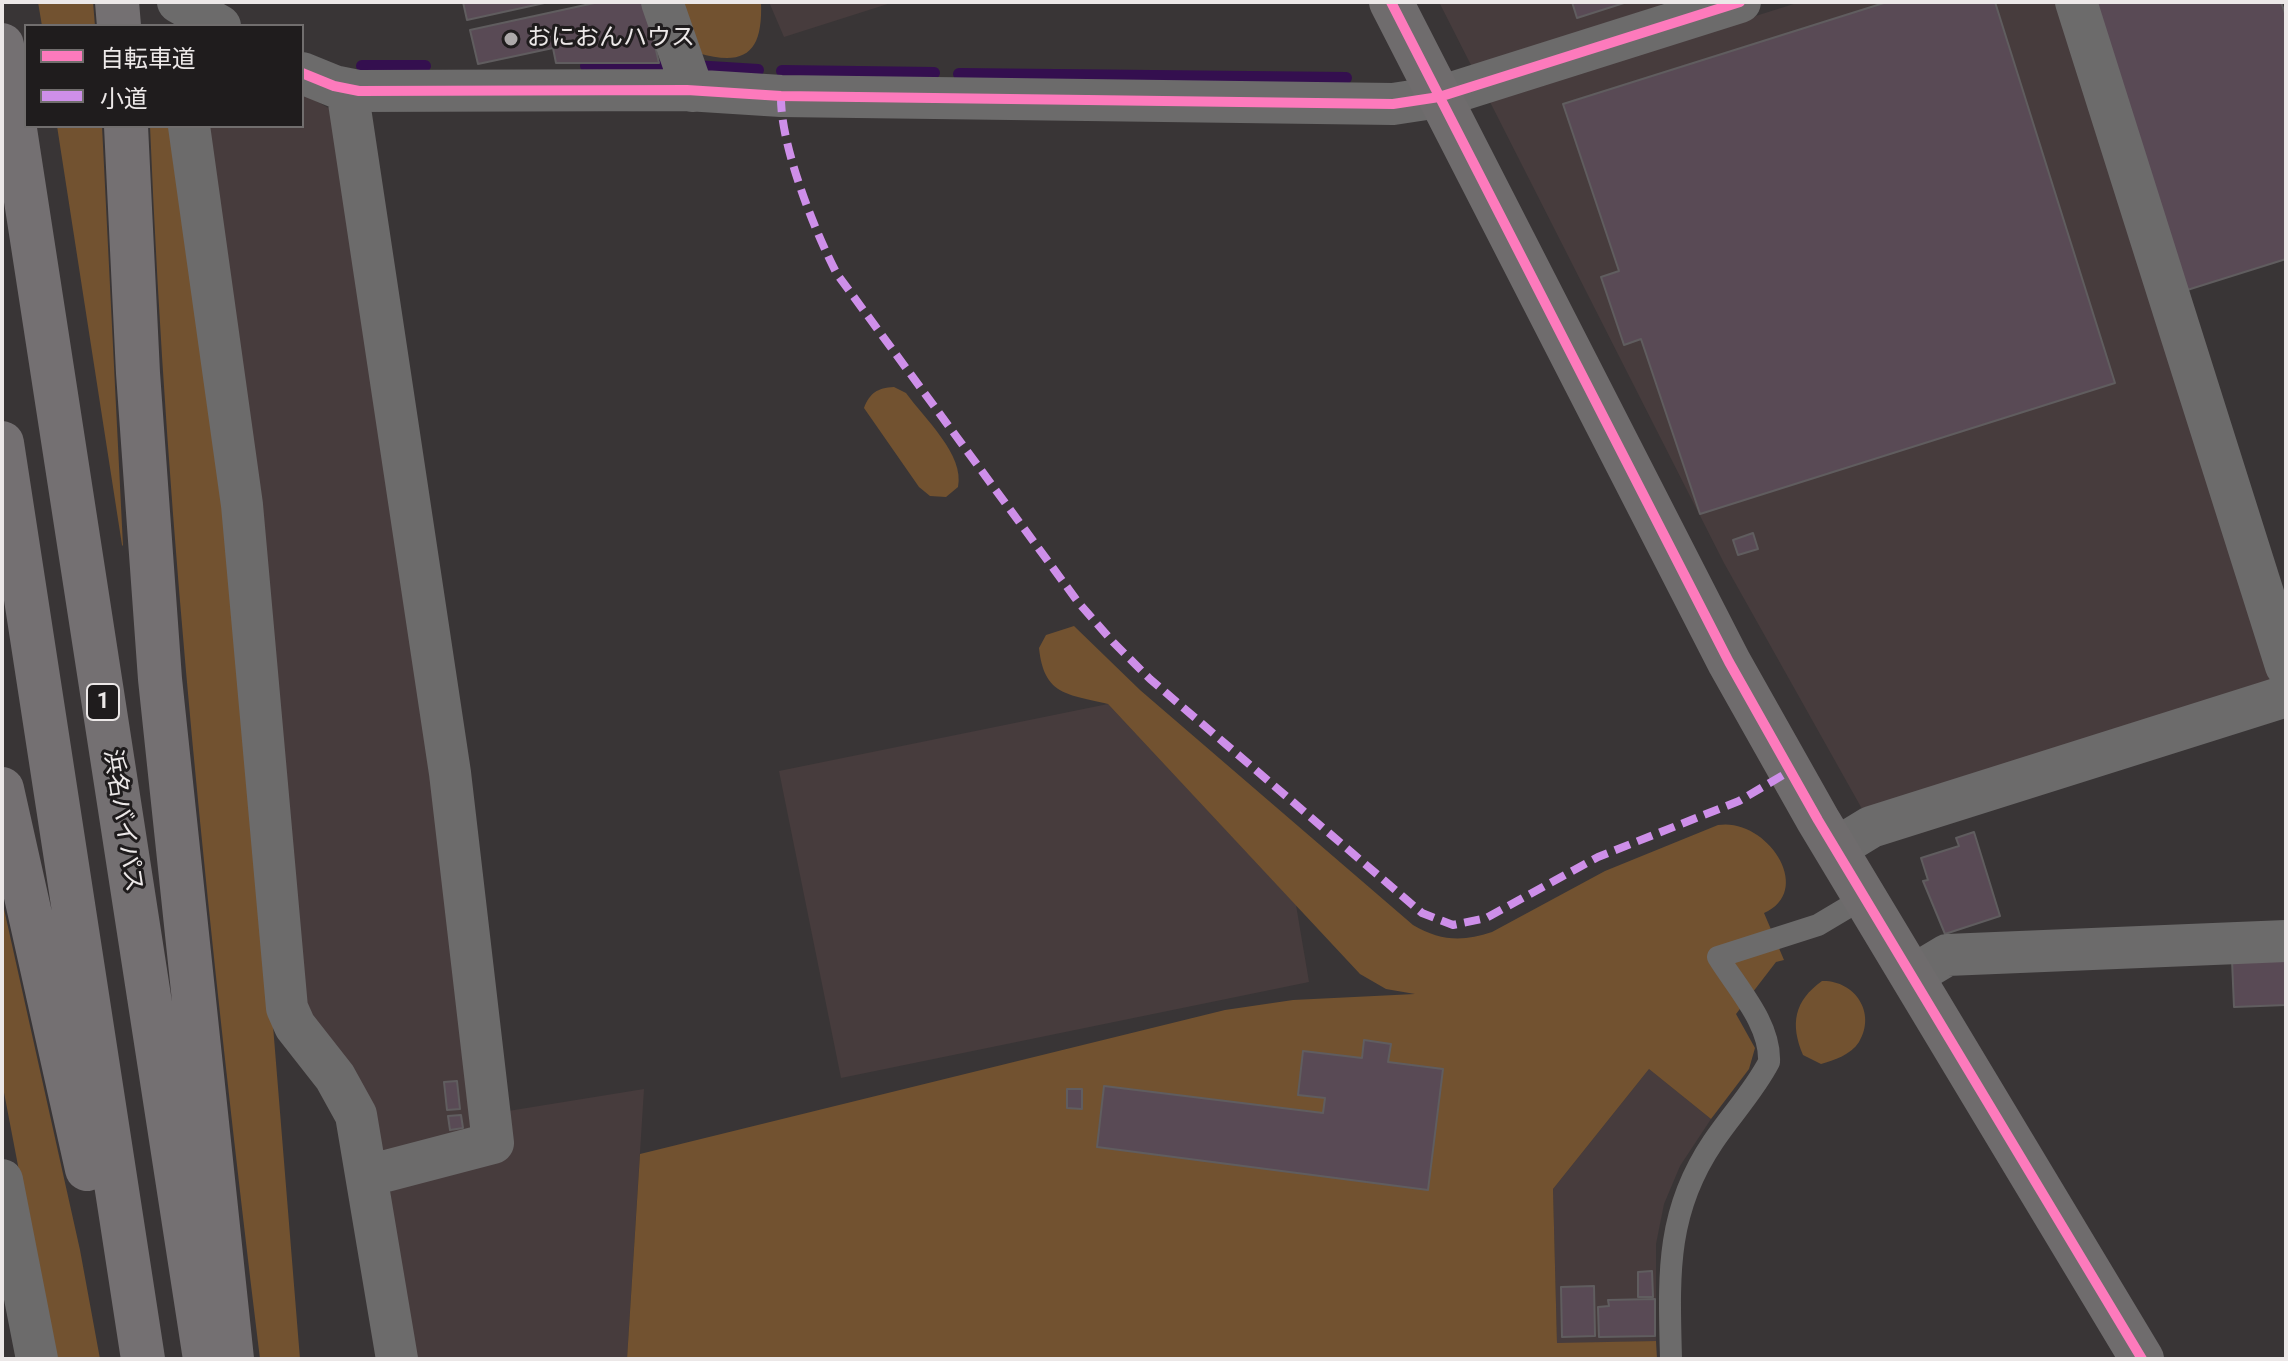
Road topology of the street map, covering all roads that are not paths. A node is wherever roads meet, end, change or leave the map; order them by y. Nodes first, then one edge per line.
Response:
1 (117, 2) edge
2 (172, 2) edge
3 (178, 2) edge
4 (662, 2) edge
5 (1391, 2) edge
6 (2076, 2) edge
7 (1726, 4) edge
8 (119, 24) edge
9 (175, 24) edge
10 (216, 24) edge
11 (2, 45) edge
12 (304, 74) edge
13 (347, 89) junction
14 (693, 91) junction
15 (1439, 97) junction
16 (126, 128) edge
17 (189, 128) edge
18 (2, 443) edge
19 (2286, 666) edge
20 (2286, 696) edge
21 (2, 789) edge
22 (1835, 849) junction
23 (1865, 897) junction
24 (2286, 941) edge
25 (1912, 976) junction
26 (367, 1176) junction
27 (2, 1180) edge
28 (37, 1359) edge
29 (129, 1359) edge
30 (143, 1359) edge
31 (205, 1359) edge
32 (232, 1359) edge
33 (397, 1359) edge
34 (1671, 1359) edge
35 (2142, 1359) edge

1 - 8 highway
2 - 9 street
3 - 10 street
4 - 14 street
5 - 15 street
6 - 19 street
7 - 15 street
11 - 31 highway, 浜名バイパス / 1
12 - 13 street
13 - 14 street
13 - 26 street
14 - 15 street
15 - 22 street
16 - 32 highway
17 - 26 street
18 - 30 highway
20 - 22 street
21 - 29 highway
22 - 23 street
23 - 25 street
23 - 34 lane
24 - 25 street
25 - 35 street
26 - 33 street
27 - 28 street

